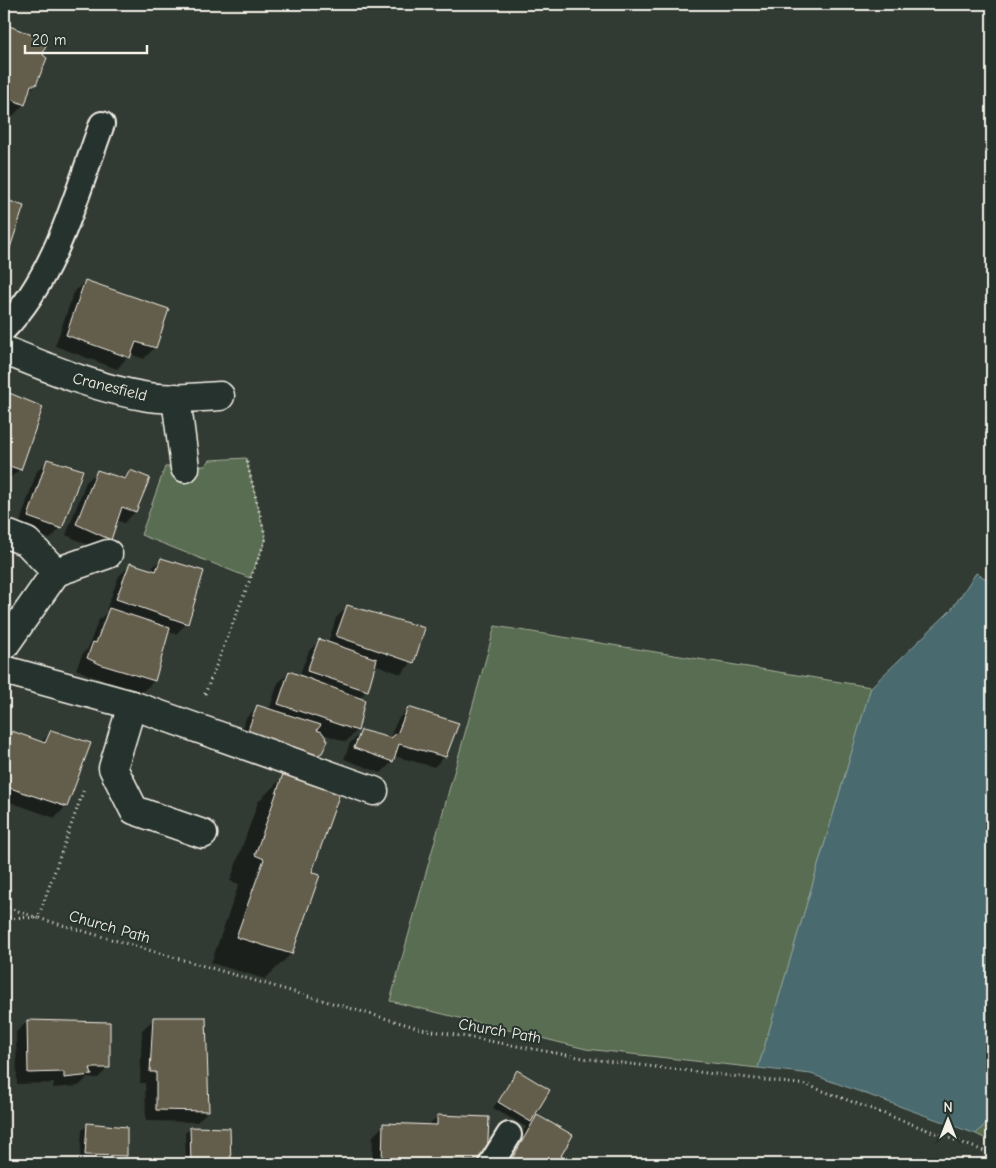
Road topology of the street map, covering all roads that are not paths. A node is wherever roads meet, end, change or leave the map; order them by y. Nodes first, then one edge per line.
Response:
1 (102, 124) dead end
2 (4, 329) edge
3 (4, 350) edge
4 (220, 396) dead end
5 (176, 398) junction
6 (185, 468) dead end
7 (17, 530) edge
8 (108, 554) dead end
9 (56, 572) junction
10 (4, 646) edge
11 (4, 670) edge
12 (132, 704) junction
13 (374, 791) dead end
14 (203, 834) dead end
15 (509, 1135) dead end
16 (491, 1164) edge

1 - 2 lane
3 - 5 street, Cranesfield
4 - 5 street, Cranesfield
5 - 6 street
7 - 9 street
8 - 9 street
9 - 10 street
11 - 12 street
12 - 13 street
12 - 14 street
15 - 16 lane

